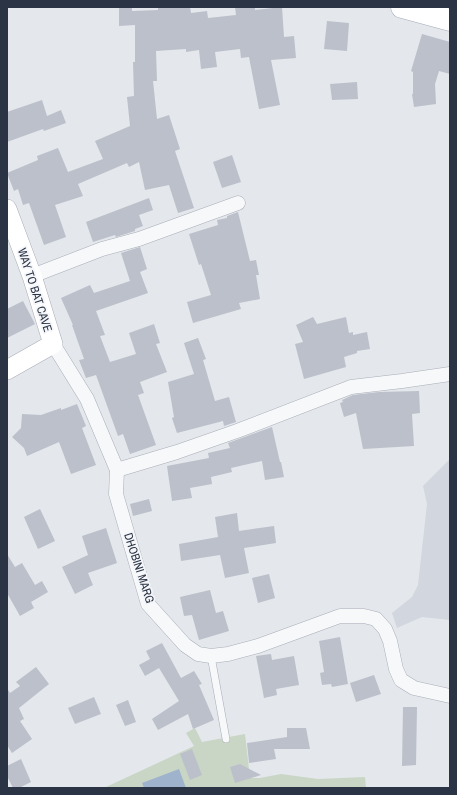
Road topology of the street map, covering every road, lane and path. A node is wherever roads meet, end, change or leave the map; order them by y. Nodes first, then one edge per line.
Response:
1 (402, 7) edge
2 (450, 20) edge
3 (238, 203) dead end
4 (7, 209) edge
5 (32, 276) junction
6 (53, 344) junction
7 (7, 370) edge
8 (450, 374) edge
9 (117, 470) junction
10 (211, 656) junction
11 (450, 696) edge
12 (226, 739) dead end

1 - 2 main road
3 - 5 street
4 - 5 main road, WAY TO BAT CAVE
5 - 6 main road, WAY TO BAT CAVE
6 - 7 main road, WAY TO BAT CAVE
6 - 9 street, DHOBINI MARG
8 - 9 street
9 - 10 street, DHOBINI MARG
10 - 11 street, DHOBINI MARG
10 - 12 lane

